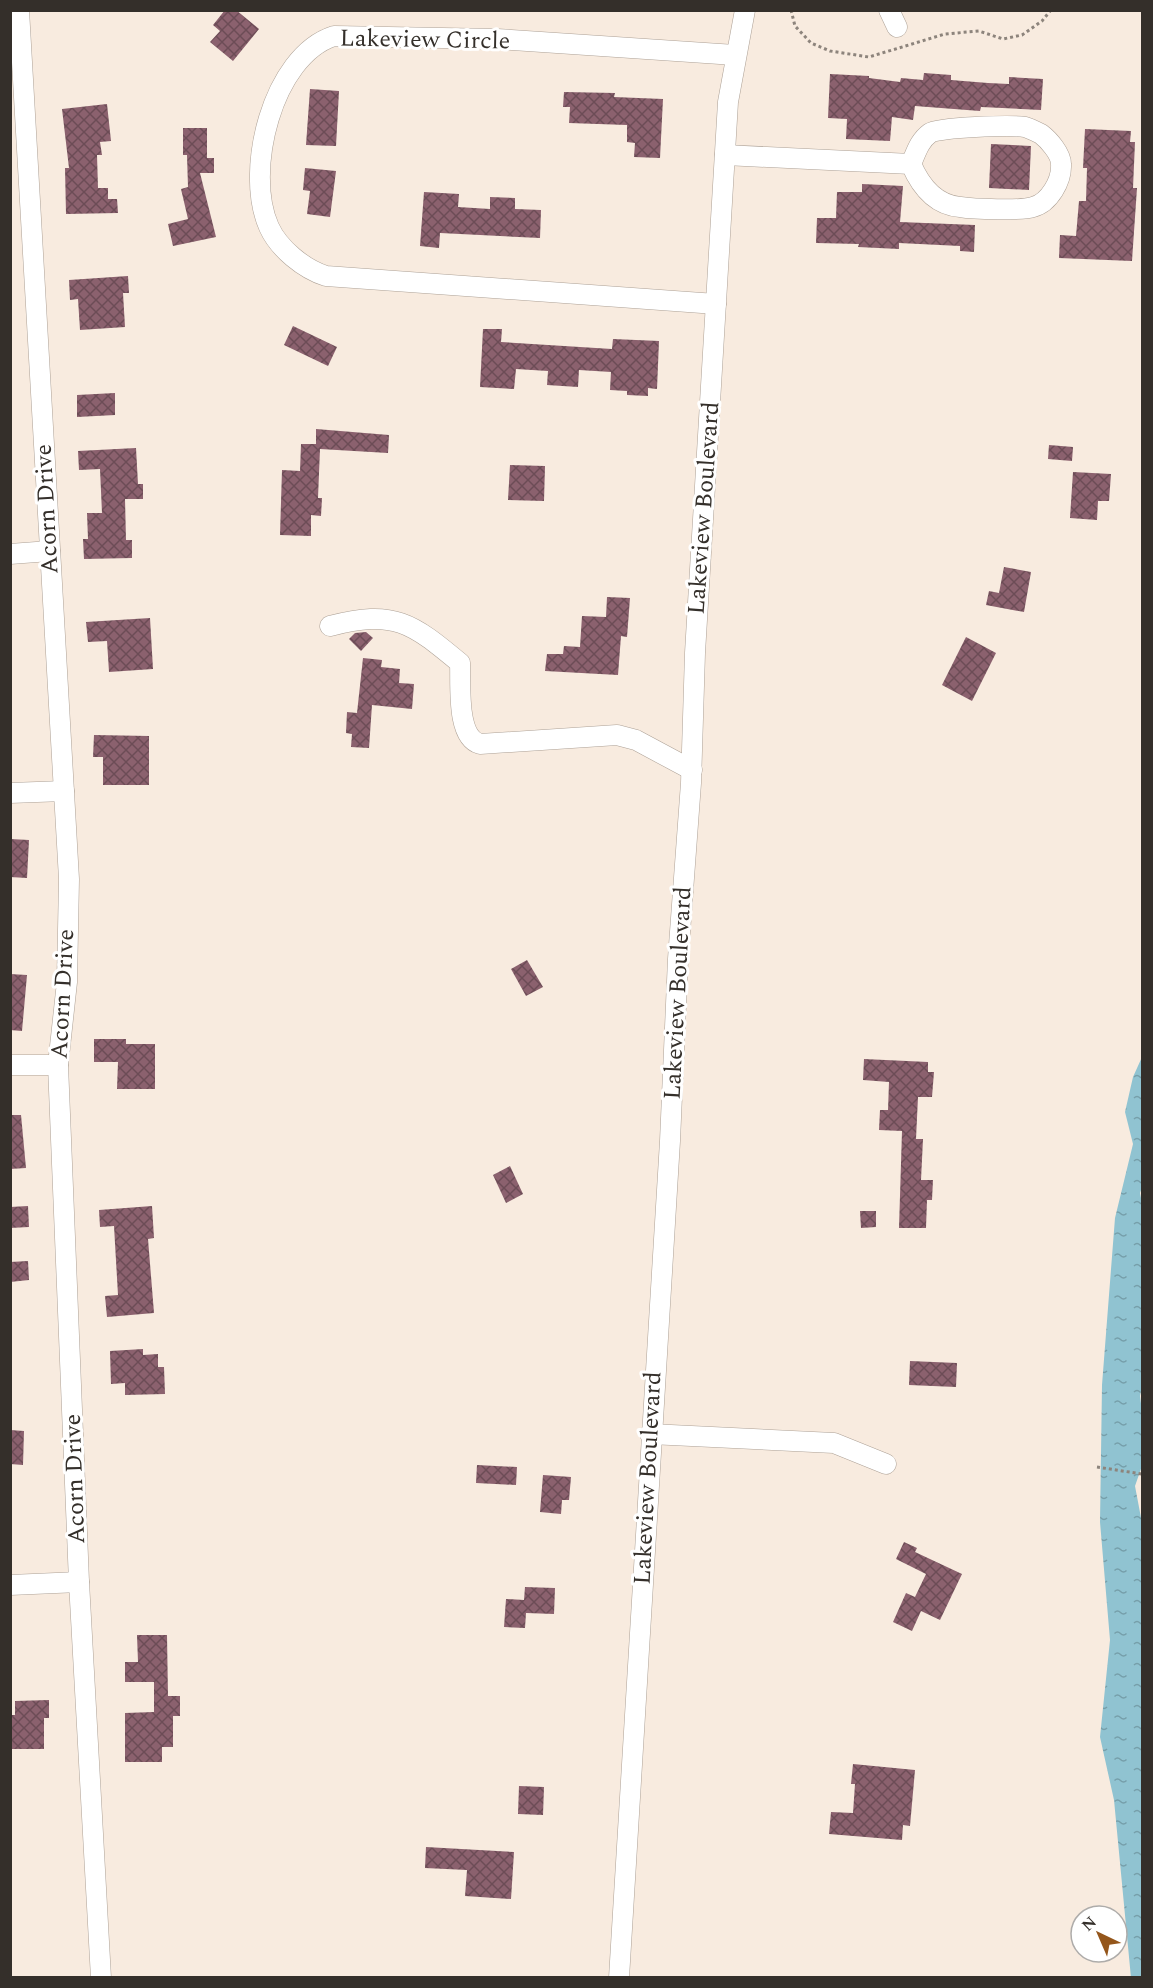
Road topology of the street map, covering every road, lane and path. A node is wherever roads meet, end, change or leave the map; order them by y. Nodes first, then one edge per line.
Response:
1 (19, 10) edge
2 (745, 10) edge
3 (791, 10) edge
4 (1051, 10) edge
5 (735, 55) junction
6 (17, 91) edge
7 (725, 155) junction
8 (911, 164) junction
9 (716, 304) junction
10 (50, 551) junction
11 (10, 554) edge
12 (330, 626) dead end
13 (692, 770) junction
14 (64, 791) junction
15 (10, 794) edge
16 (10, 1065) edge
17 (58, 1065) junction
18 (651, 1434) junction
19 (886, 1464) dead end
20 (1097, 1467) dead end
21 (1143, 1474) edge
22 (79, 1582) junction
23 (10, 1586) edge
24 (100, 1977) edge
25 (619, 1977) edge

1 - 6 street, Acorn Drive
2 - 5 street, Lakeview Boulevard
3 - 4 path
5 - 7 street, Lakeview Boulevard
5 - 9 street, Lakeview Circle
6 - 10 street, Acorn Drive
7 - 8 street
7 - 9 street, Lakeview Boulevard
8 - 8 street
9 - 13 street, Lakeview Boulevard
10 - 11 street
10 - 14 street, Acorn Drive
12 - 13 street
13 - 18 street, Lakeview Boulevard
14 - 15 street
14 - 17 street, Acorn Drive
16 - 17 street
17 - 22 street, Acorn Drive
18 - 19 street
18 - 25 street, Lakeview Boulevard
20 - 21 path
22 - 23 street
22 - 24 street, Acorn Drive

